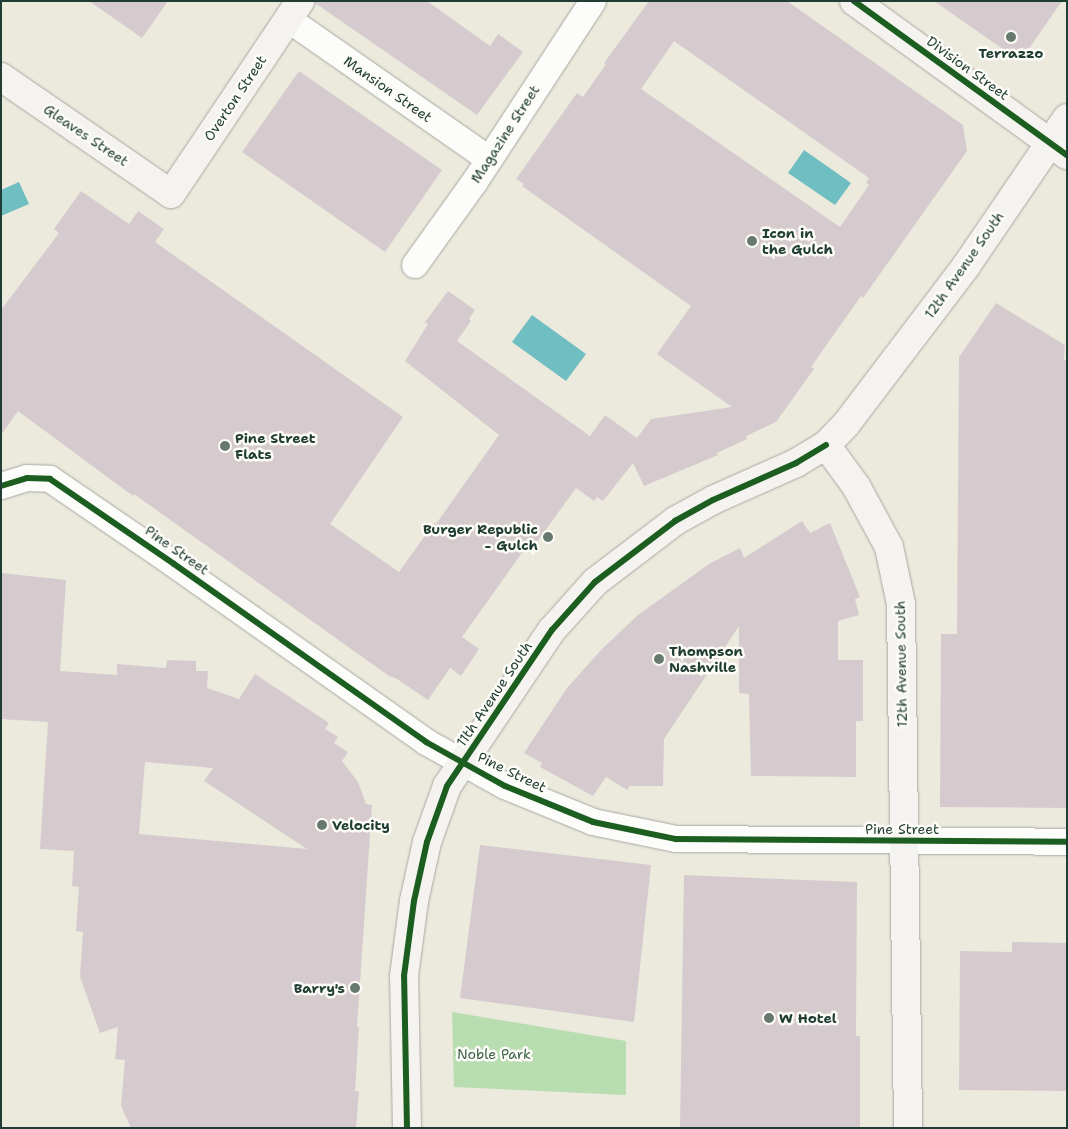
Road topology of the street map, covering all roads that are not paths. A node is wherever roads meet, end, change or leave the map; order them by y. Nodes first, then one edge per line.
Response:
1 (593, 1) edge
2 (854, 1) edge
3 (294, 10) edge
4 (1, 77) edge
5 (1067, 118) edge
6 (1058, 149) edge
7 (489, 159) junction
8 (171, 194) joint
9 (415, 265) dead end
10 (826, 445) junction
11 (1, 486) edge
12 (464, 763) junction
13 (903, 842) junction
14 (1067, 842) edge
15 (407, 1128) edge
16 (908, 1128) edge

1 - 7 street, Magazine Street
2 - 6 main road, Division Street
3 - 7 street, Mansion Street
3 - 8 main road, Overton Street
4 - 8 main road, Gleaves Street
5 - 6 main road, 12th Avenue South
6 - 10 main road, 12th Avenue South
7 - 9 street, Magazine Street
10 - 12 main road, 11th Avenue South
10 - 13 main road, 12th Avenue South
11 - 12 street, Pine Street
12 - 13 street, Pine Street
12 - 15 main road, 11th Avenue South
13 - 14 street, Pine Street
13 - 16 main road, 12th Avenue South

